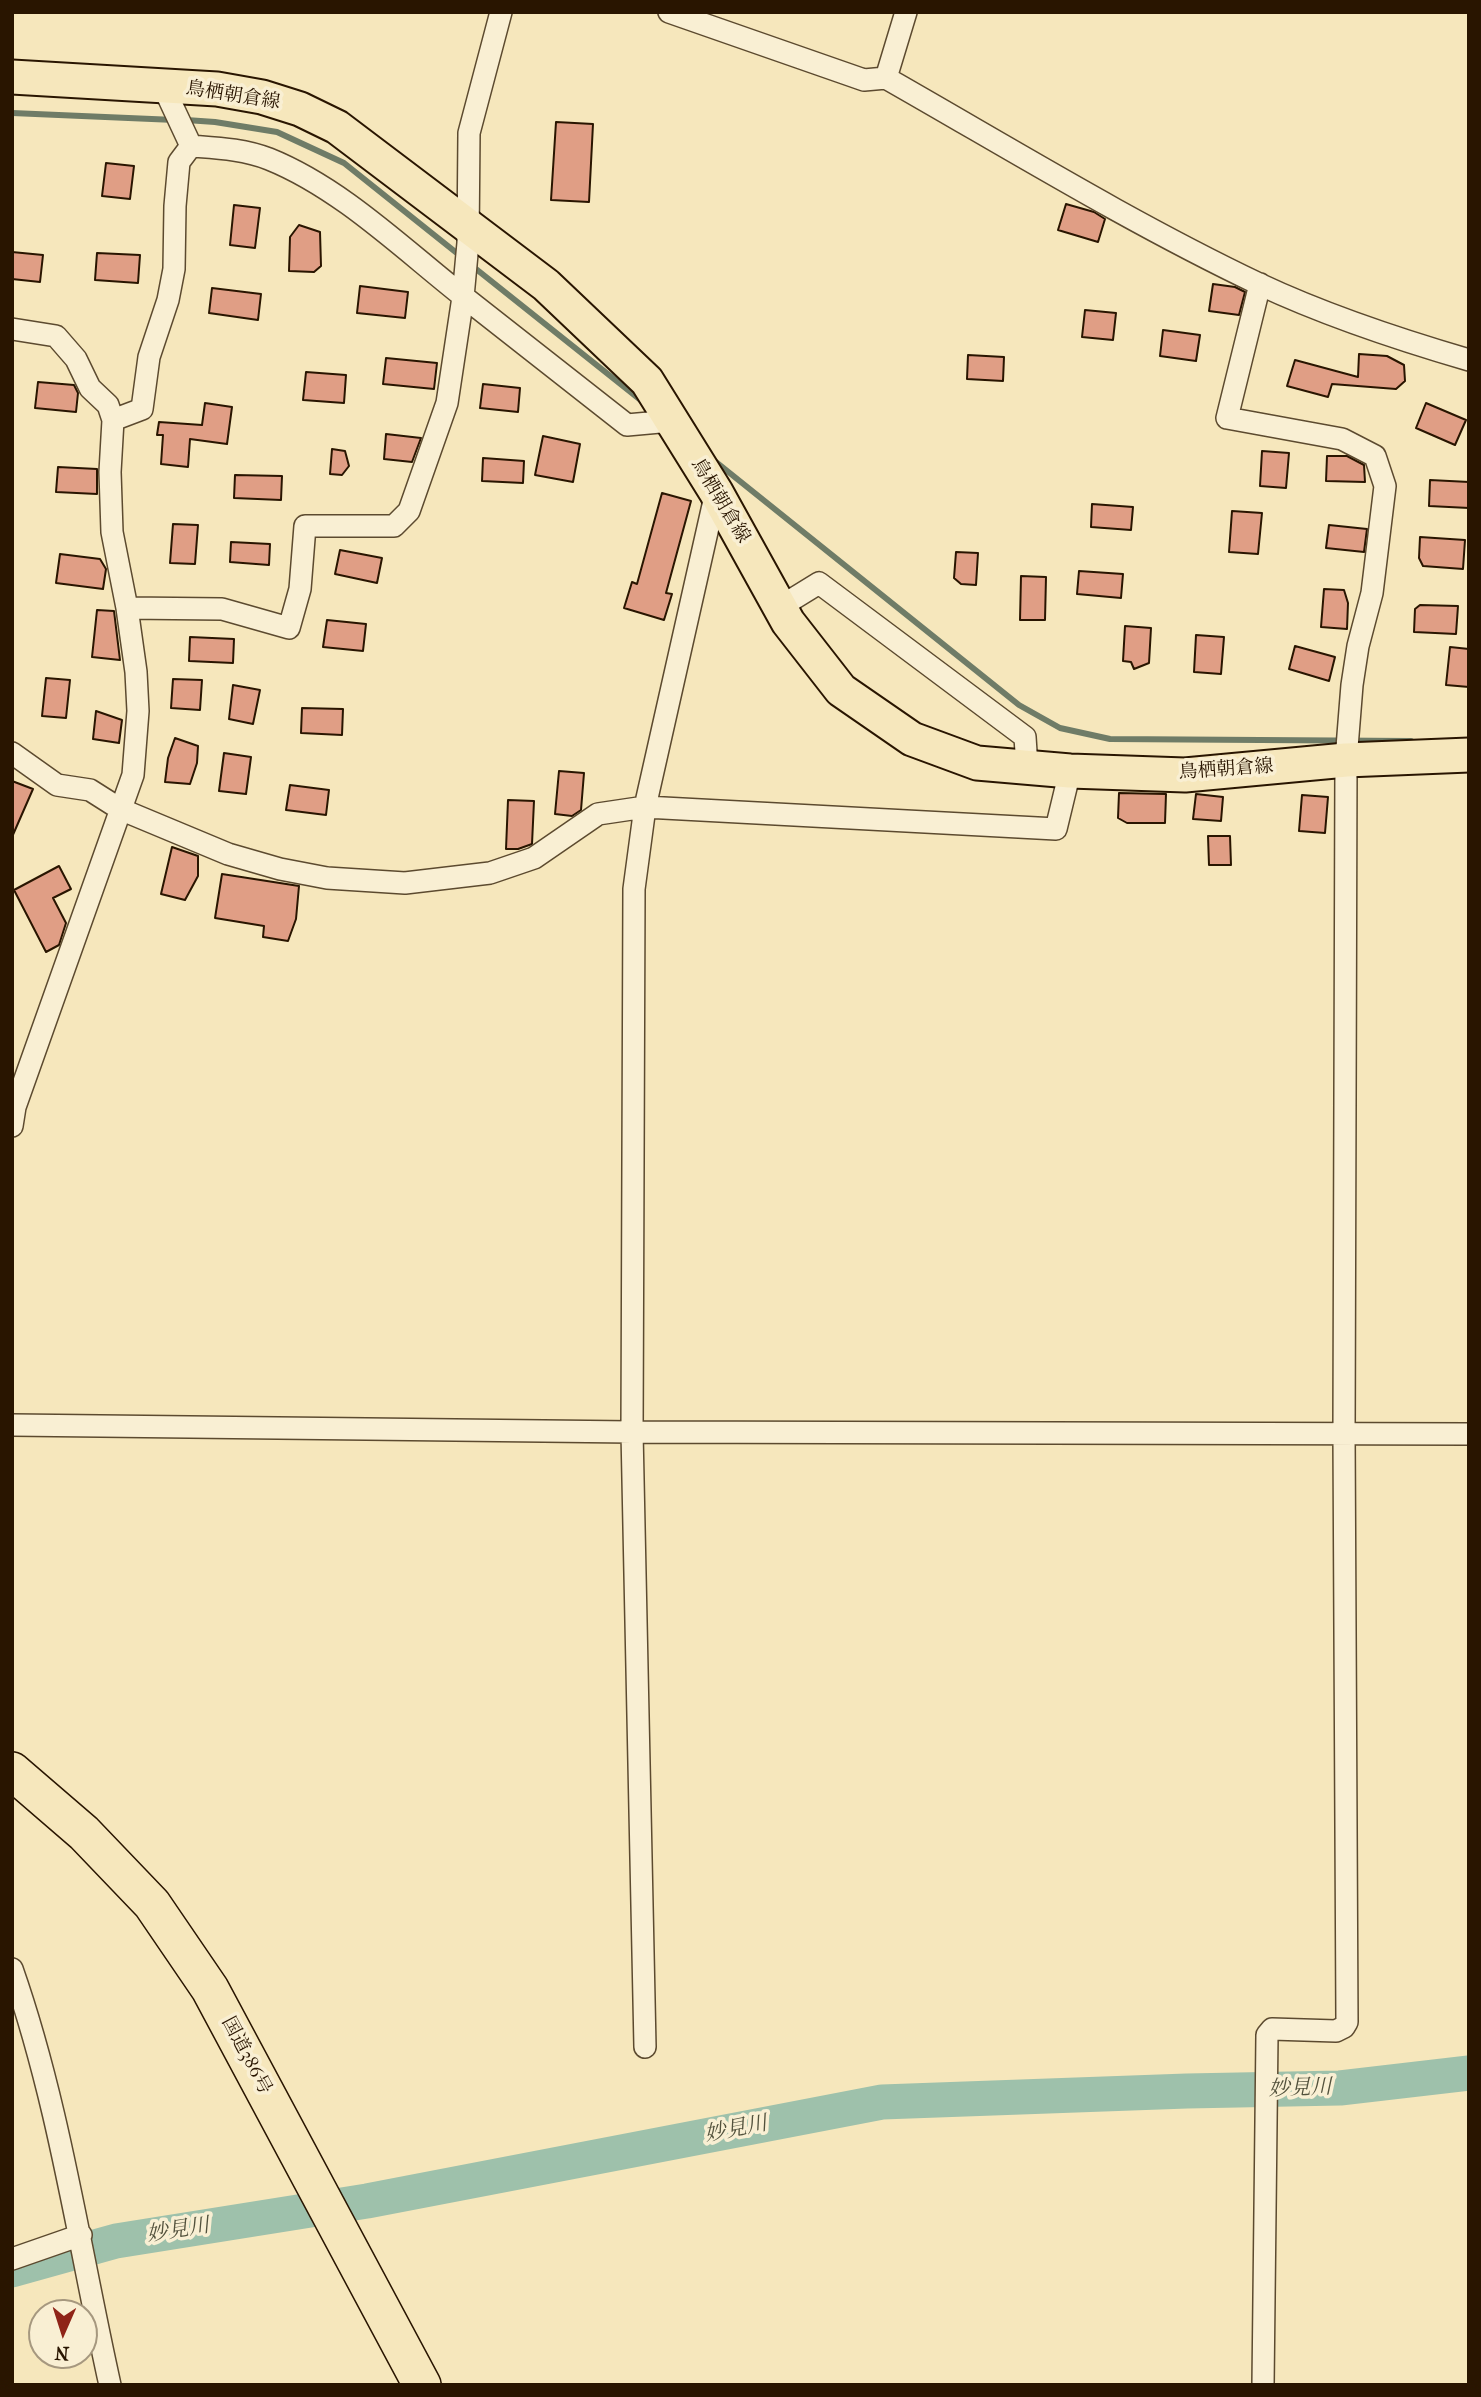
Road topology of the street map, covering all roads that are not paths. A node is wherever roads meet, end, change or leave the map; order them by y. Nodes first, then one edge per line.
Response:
1 (501, 12) edge
2 (669, 12) edge
3 (906, 12) edge
4 (12, 77) edge
5 (886, 78) junction
6 (163, 86) junction
7 (191, 146) junction
8 (469, 234) junction
9 (1260, 284) junction
10 (464, 288) junction
11 (12, 329) edge
12 (1469, 360) edge
13 (113, 420) junction
14 (671, 421) junction
15 (716, 492) junction
16 (780, 607) junction
17 (127, 608) junction
18 (12, 753) edge
19 (1469, 755) edge
20 (1346, 760) junction
21 (1027, 767) junction
22 (1070, 771) junction
23 (645, 807) junction
24 (120, 808) junction
25 (13, 1113) edge
26 (12, 1426) edge
27 (632, 1432) junction
28 (1344, 1434) junction
29 (1469, 1434) edge
30 (12, 1771) edge
31 (12, 1969) edge
32 (645, 2047) dead end
33 (80, 2235) junction
34 (12, 2259) edge
35 (110, 2385) edge
36 (422, 2385) edge
37 (1263, 2385) edge

1 - 8 street
2 - 5 street
3 - 5 street
4 - 6 main road, 鳥栖朝倉線
5 - 9 street
6 - 7 street
6 - 8 main road, 鳥栖朝倉線
7 - 10 street
7 - 13 street
8 - 10 street
8 - 14 main road, 鳥栖朝倉線
9 - 12 street
9 - 20 street
10 - 14 street
10 - 17 street
11 - 13 street
13 - 17 street
14 - 15 main road, 鳥栖朝倉線
15 - 16 main road, 鳥栖朝倉線
15 - 23 street
16 - 21 main road, 鳥栖朝倉線
16 - 21 street
17 - 24 street
18 - 24 street
19 - 20 main road, 鳥栖朝倉線
20 - 22 main road, 鳥栖朝倉線
20 - 28 street
21 - 22 main road, 鳥栖朝倉線
22 - 23 street
23 - 24 street
23 - 27 street
24 - 25 street
26 - 27 street
27 - 28 street
27 - 32 street
28 - 29 street
28 - 37 street
30 - 36 highway, 国道386号
31 - 33 street
33 - 34 street
33 - 35 street

